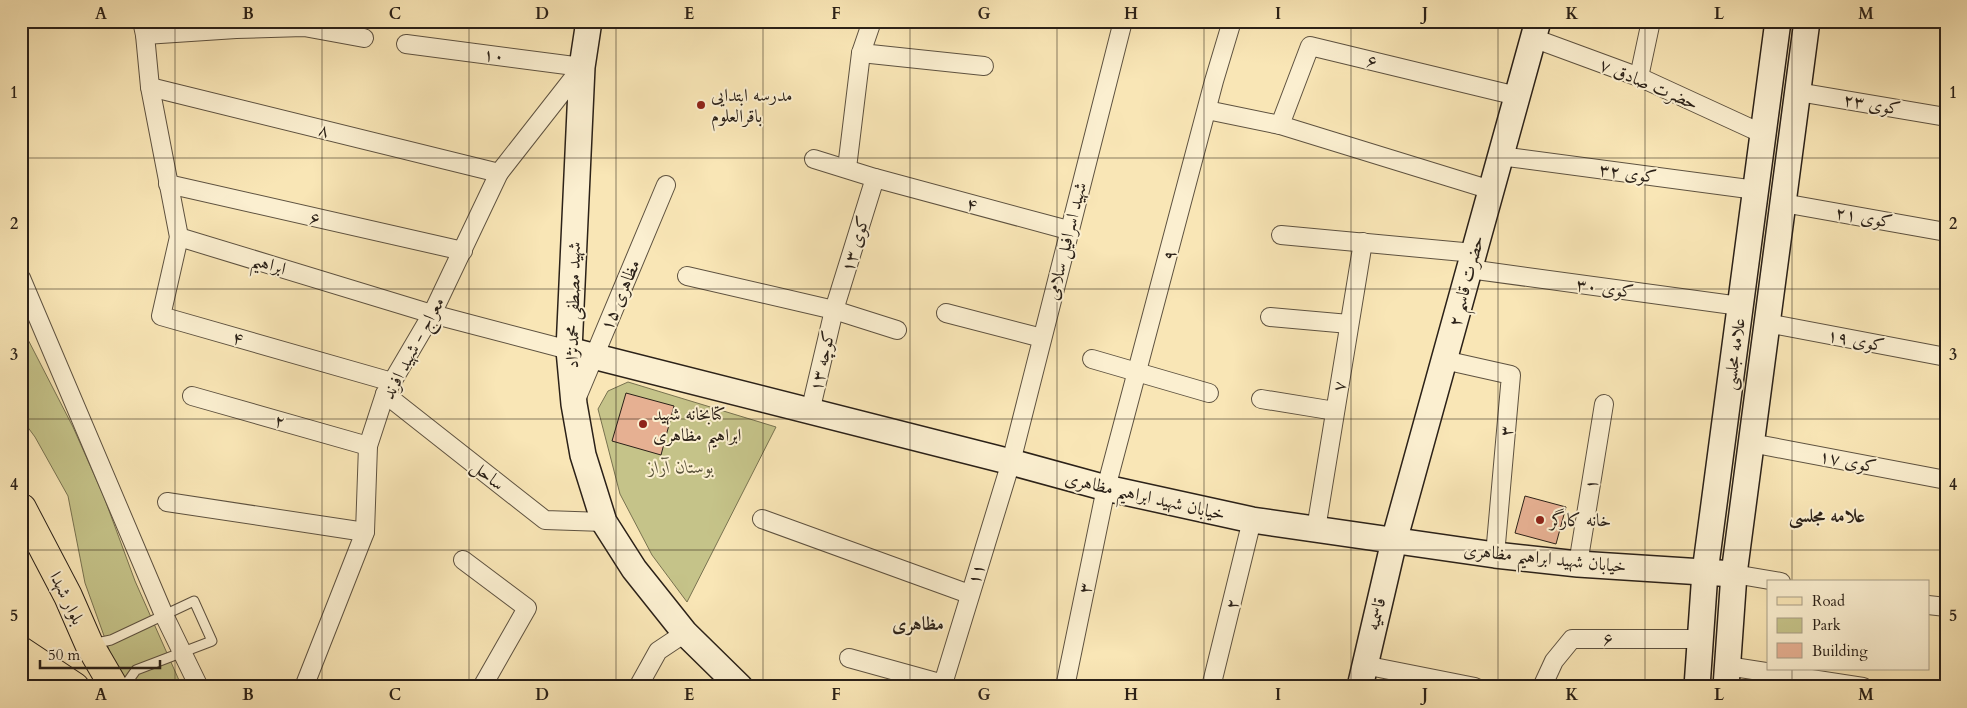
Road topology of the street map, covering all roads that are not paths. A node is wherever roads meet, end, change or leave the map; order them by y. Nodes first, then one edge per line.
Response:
1 (589, 21) edge
2 (872, 21) edge
3 (1123, 21) edge
4 (1232, 21) edge
5 (1651, 21) edge
6 (1778, 21) edge
7 (1807, 21) edge
8 (303, 24) edge
9 (143, 28) edge
10 (1535, 30) edge
11 (364, 38) dead end
12 (406, 44) dead end
13 (861, 53) junction
14 (984, 66) dead end
15 (582, 67) junction
16 (1639, 77) junction
17 (150, 87) junction
18 (1798, 92) junction
19 (1517, 96) junction
20 (1207, 110) junction
21 (1946, 117) edge
22 (1280, 125) junction
23 (1763, 134) junction
24 (1500, 156) junction
25 (814, 159) dead end
26 (847, 168) junction
27 (498, 173) junction
28 (875, 178) junction
29 (168, 184) junction
30 (666, 185) dead end
31 (1491, 190) junction
32 (1756, 190) junction
33 (1783, 203) junction
34 (1068, 230) junction
35 (1946, 232) edge
36 (1282, 235) dead end
37 (179, 237) junction
38 (1363, 242) junction
39 (463, 251) junction
40 (1471, 261) junction
41 (687, 276) dead end
42 (21, 278) edge
43 (1740, 306) junction
44 (834, 310) junction
45 (946, 312) dead end
46 (432, 314) junction
47 (1270, 317) dead end
48 (1767, 322) junction
49 (1349, 324) junction
50 (897, 330) dead end
51 (1042, 338) junction
52 (569, 350) junction
53 (595, 356) junction
54 (1946, 357) edge
55 (1092, 359) dead end
56 (1444, 360) junction
57 (1138, 372) junction
58 (389, 388) junction
59 (1209, 393) dead end
60 (192, 396) dead end
61 (1261, 399) dead end
62 (574, 404) junction
63 (1604, 404) dead end
64 (1335, 411) junction
65 (810, 412) junction
66 (1751, 443) junction
67 (368, 446) junction
68 (1011, 462) junction
69 (1946, 480) edge
70 (1106, 488) junction
71 (167, 502) dead end
72 (22, 505) edge
73 (762, 519) dead end
74 (1252, 520) junction
75 (604, 522) junction
76 (1316, 529) junction
77 (365, 532) junction
78 (1394, 541) junction
79 (21, 542) edge
80 (1496, 555) junction
81 (463, 560) dead end
82 (1578, 564) junction
83 (1705, 572) junction
84 (1734, 574) junction
85 (1769, 580) edge
86 (969, 594) junction
87 (1930, 605) edge
88 (1946, 608) edge
89 (164, 615) junction
90 (685, 633) junction
91 (1700, 640) junction
92 (90, 644) junction
93 (21, 651) edge
94 (181, 653) junction
95 (849, 658) dead end
96 (1362, 676) edge
97 (1726, 677) edge
98 (21, 686) edge
99 (943, 686) edge
100 (37, 687) edge
101 (75, 687) edge
102 (114, 687) edge
103 (124, 687) edge
104 (199, 687) edge
105 (304, 687) edge
106 (482, 687) edge
107 (638, 687) edge
108 (740, 687) edge
109 (1065, 687) edge
110 (1211, 687) edge
111 (1475, 687) edge
112 (1542, 687) edge
113 (1697, 687) edge
114 (1863, 687) edge

1 - 15 main road, شهید مصطفی محمدنژاد
2 - 13 street
3 - 34 street, شهید اسرافیل سلامی
4 - 20 street, ۹
5 - 16 street
6 - 23 main road, علامه مجلسی
7 - 18 main road, علامه مجلسی
8 - 9 street
8 - 11 street
9 - 17 street
10 - 16 street, ۷ حضرت صادق
10 - 19 main road, ۲ حضرت قاسم
12 - 15 street, ۱۰
13 - 14 street
13 - 26 street
15 - 27 street, معراج - شهید افرند
15 - 52 main road, شهید مصطفی محمدنژاد
16 - 23 street, ۷ حضرت صادق
17 - 27 street, ۸
17 - 29 street
18 - 21 street, کوی ۲۳
18 - 33 main road, علامه مجلسی
19 - 22 street, ۶
19 - 24 main road, ۲ حضرت قاسم
20 - 22 street
20 - 57 street, ۹
22 - 31 street
23 - 32 main road, علامه مجلسی
24 - 31 main road, ۲ حضرت قاسم
24 - 32 street, کوی ۳۲
25 - 26 street, ۴
26 - 28 street, ۴
27 - 39 street, معراج - شهید افرند
28 - 34 street, ۴
28 - 44 street, کوی ۱۳
29 - 37 street
29 - 39 street, ۶
30 - 53 street, ۱۵ مظاهری
31 - 40 main road, ۲ حضرت قاسم
32 - 43 main road, علامه مجلسی
33 - 35 street, کوی ۲۱
33 - 48 main road, علامه مجلسی
34 - 51 street, شهید اسرافیل سلامی
36 - 38 street, کوی ۳۰
37 - 46 street, ابراهیم
37 - 58 street, ۴
38 - 40 street, کوی ۳۰
38 - 49 street, ۷
39 - 46 street, معراج - شهید افرند
40 - 43 street, کوی ۳۰
40 - 56 main road, ۲ حضرت قاسم
41 - 44 street
42 - 89 street
43 - 83 main road, علامه مجلسی
44 - 50 street
44 - 65 street, کوچه ۱۳
45 - 51 street
46 - 52 street, ابراهیم
46 - 58 street, معراج - شهید افرند
47 - 49 street
48 - 54 street, کوی ۱۹
48 - 66 main road, علامه مجلسی
49 - 64 street, ۷
51 - 68 street, شهید اسرافیل سلامی
52 - 53 main road, خیابان شهید ابراهیم مظاهری
52 - 62 main road, شهید مصطفی محمدنژاد
53 - 62 street, ۱۵ مظاهری
53 - 65 main road, خیابان شهید ابراهیم مظاهری
55 - 57 street
56 - 78 main road, ۲ حضرت قاسم
56 - 80 street, ۳
57 - 59 street
57 - 70 street, ۹
58 - 67 street, معراج - شهید افرند
58 - 75 street, ساحل
60 - 67 street, ۲
61 - 64 street
62 - 75 main road, شهید مصطفی محمدنژاد
63 - 82 street, ۱
64 - 76 street, ۷
65 - 68 main road, خیابان شهید ابراهیم مظاهری
66 - 69 street, کوی ۱۷
66 - 84 main road, علامه مجلسی
67 - 77 street, معراج - شهید افرند
68 - 70 main road, خیابان شهید ابراهیم مظاهری
68 - 86 street, ۱۱
70 - 74 main road, خیابان شهید ابراهیم مظاهری
70 - 109 street, ۳
71 - 77 street
72 - 79 main road
72 - 92 main road, بلوار شهدا
73 - 86 street
74 - 76 main road, خیابان شهید ابراهیم مظاهری
74 - 110 street, ۲
75 - 90 main road, شهید مصطفی محمدنژاد
76 - 78 main road, خیابان شهید ابراهیم مظاهری
77 - 105 street, معراج - شهید افرند
78 - 80 main road, خیابان شهید ابراهیم مظاهری
78 - 96 main road, قاسمیه
80 - 82 main road, خیابان شهید ابراهیم مظاهری
81 - 106 street
82 - 83 main road, خیابان شهید ابراهیم مظاهری
83 - 84 main road, خیابان شهید ابراهیم مظاهری
83 - 91 main road, علامه مجلسی
84 - 85 street
84 - 97 main road, علامه مجلسی
86 - 99 street, ۱۱
87 - 88 street
89 - 92 lane
89 - 94 street
89 - 94 lane
90 - 107 street
90 - 108 main road, شهید مصطفی محمدنژاد
91 - 112 street, ۶
91 - 113 main road, علامه مجلسی
92 - 102 main road, بلوار شهدا
93 - 101 main road
94 - 103 lane
94 - 104 street
95 - 99 street
96 - 111 street
97 - 114 street
98 - 100 main road

